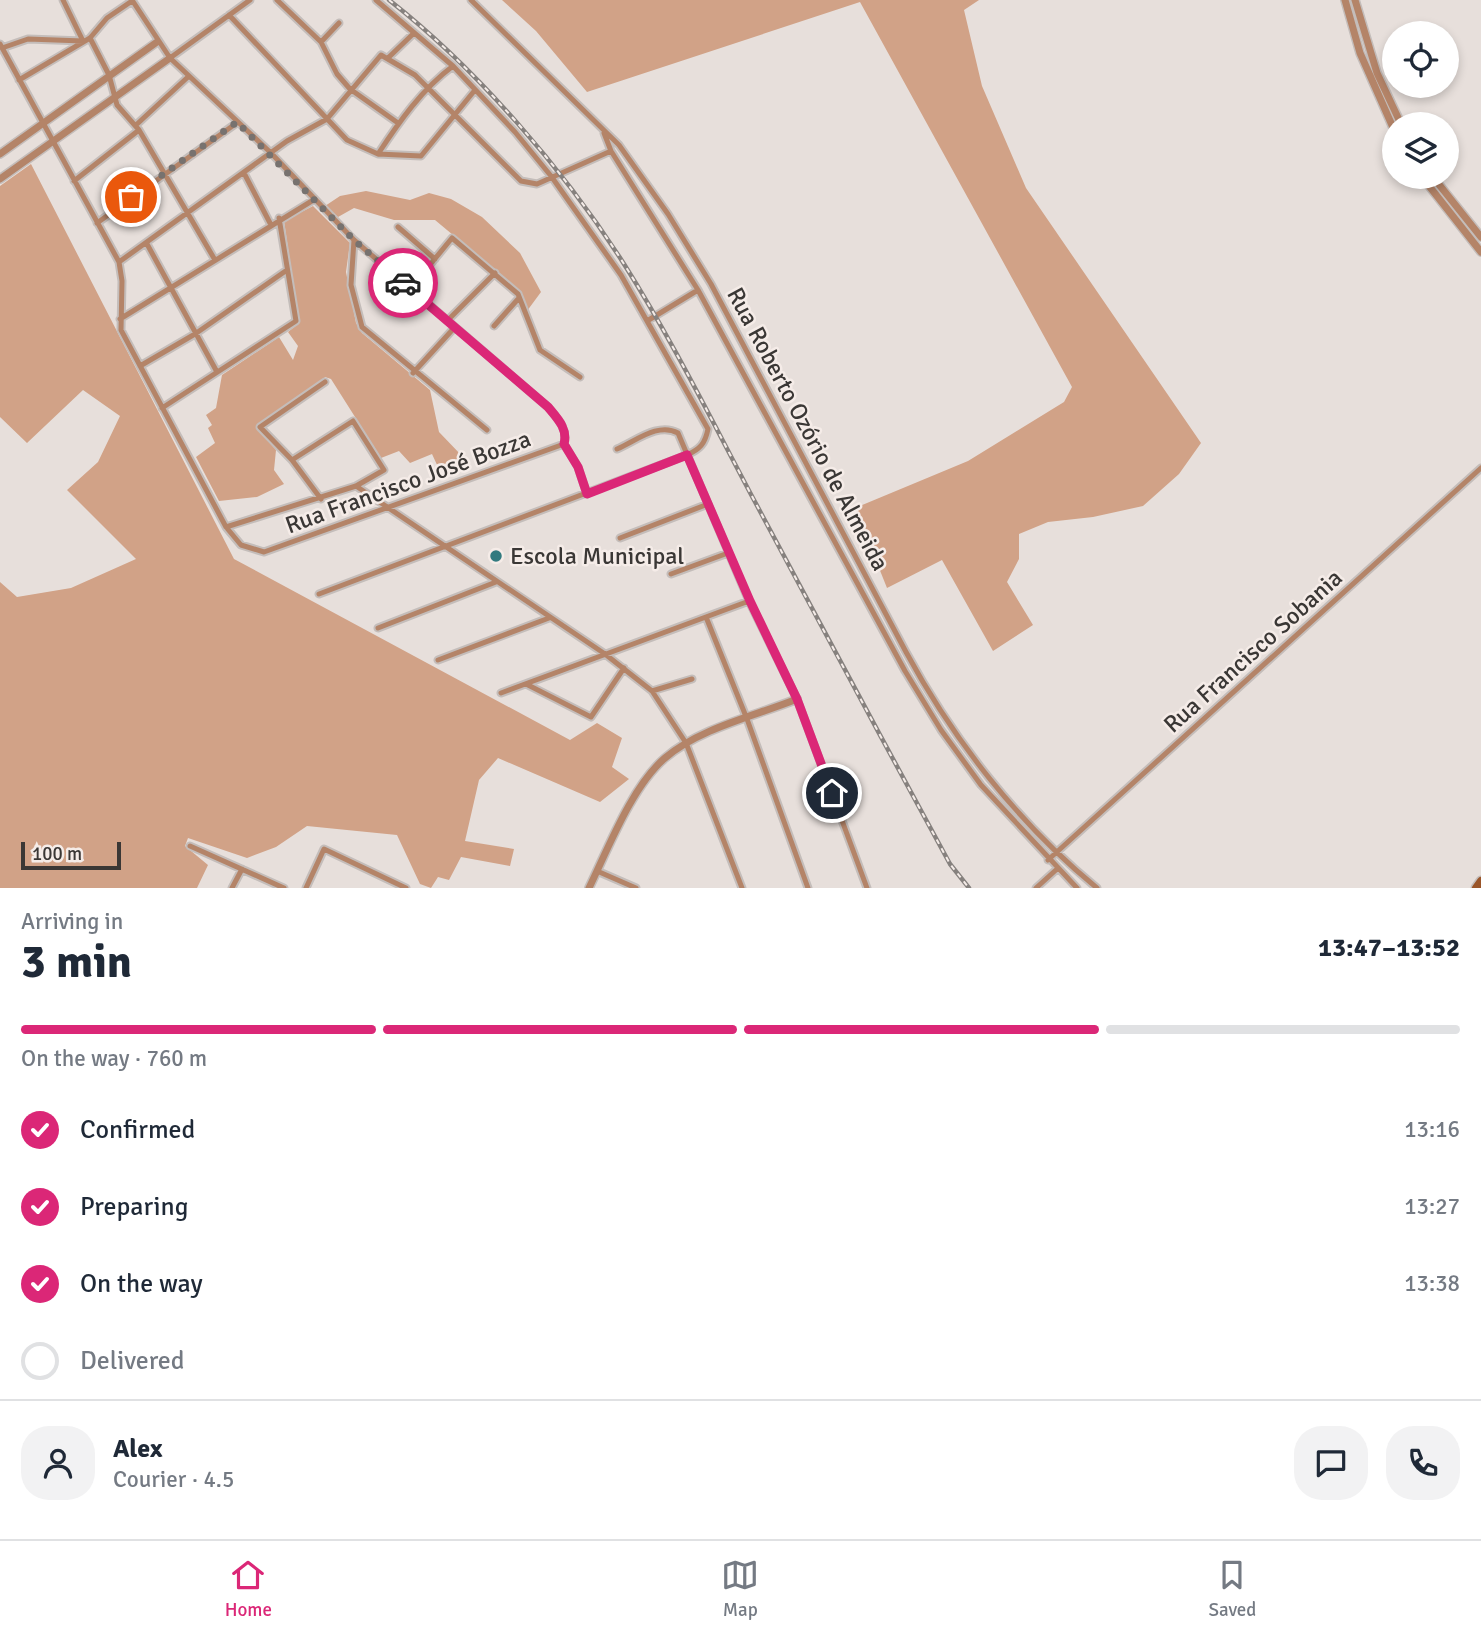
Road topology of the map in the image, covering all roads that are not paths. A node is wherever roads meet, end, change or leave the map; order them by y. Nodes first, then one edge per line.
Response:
1 (62, 0) edge
2 (250, 0) edge
3 (277, 0) edge
4 (376, 0) edge
5 (471, 0) edge
6 (1345, 0) edge
7 (1355, 0) edge
8 (132, 1) edge
9 (229, 15) junction
10 (339, 23) dead end
11 (414, 33) junction
12 (90, 38) junction
13 (83, 41) junction
14 (157, 41) junction
15 (321, 42) junction
16 (1, 46) edge
17 (388, 57) junction
18 (170, 58) junction
19 (453, 66) junction
20 (109, 75) junction
21 (189, 76) junction
22 (19, 80) junction
23 (429, 88) junction
24 (350, 89) junction
25 (475, 90) junction
26 (114, 97) junction
27 (1386, 112) edge
28 (1395, 112) edge
29 (457, 115) junction
30 (327, 119) junction
31 (237, 122) junction
32 (43, 123) junction
33 (398, 123) junction
34 (138, 128) junction
35 (603, 130) junction
36 (52, 142) junction
37 (611, 151) junction
38 (271, 153) junction
39 (0, 154) edge
40 (378, 154) junction
41 (165, 171) junction
42 (244, 173) junction
43 (551, 176) junction
44 (0, 179) edge
45 (74, 181) junction
46 (1431, 189) edge
47 (1443, 189) edge
48 (315, 199) junction
49 (190, 214) junction
50 (279, 218) junction
51 (97, 223) junction
52 (270, 223) junction
53 (398, 227) dead end
54 (1481, 237) edge
55 (354, 240) junction
56 (147, 244) junction
57 (1481, 252) edge
58 (435, 259) junction
59 (215, 260) junction
60 (119, 262) junction
61 (288, 270) junction
62 (495, 273) junction
63 (169, 288) junction
64 (410, 289) junction
65 (698, 290) junction
66 (519, 298) junction
67 (120, 319) junction
68 (448, 320) junction
69 (647, 321) junction
70 (494, 326) dead end
71 (455, 327) junction
72 (195, 334) junction
73 (140, 366) junction
74 (217, 372) junction
75 (414, 373) junction
76 (580, 377) dead end
77 (325, 382) dead end
78 (162, 408) junction
79 (486, 430) dead end
80 (564, 444) junction
81 (617, 449) dead end
82 (687, 455) junction
83 (292, 460) junction
84 (1481, 468) edge
85 (356, 486) junction
86 (587, 494) junction
87 (321, 499) junction
88 (826, 501) junction
89 (708, 505) junction
90 (816, 505) junction
91 (387, 508) junction
92 (226, 527) junction
93 (841, 529) junction
94 (831, 534) junction
95 (620, 538) dead end
96 (443, 546) junction
97 (728, 553) junction
98 (671, 574) dead end
99 (496, 582) junction
100 (319, 594) dead end
101 (750, 601) junction
102 (706, 617) junction
103 (550, 618) junction
104 (378, 628) dead end
105 (605, 654) junction
106 (438, 660) dead end
107 (914, 667) junction
108 (624, 668) junction
109 (905, 671) junction
110 (692, 680) dead end
111 (526, 684) junction
112 (926, 687) junction
113 (652, 691) junction
114 (917, 692) junction
115 (501, 693) dead end
116 (797, 699) junction
117 (747, 719) junction
118 (950, 723) junction
119 (940, 730) junction
120 (686, 743) junction
121 (990, 779) junction
122 (981, 785) junction
123 (1038, 832) junction
124 (1030, 840) junction
125 (190, 846) dead end
126 (1056, 853) junction
127 (1048, 860) junction
128 (242, 869) junction
129 (1057, 869) junction
130 (597, 871) junction
131 (1481, 881) edge
132 (232, 888) edge
133 (284, 888) edge
134 (306, 888) edge
135 (406, 888) edge
136 (589, 888) edge
137 (636, 888) edge
138 (742, 888) edge
139 (808, 888) edge
140 (867, 888) edge
141 (1036, 888) edge
142 (1077, 888) edge
143 (1097, 888) edge
144 (1476, 888) edge

1 - 13 street
2 - 9 street
3 - 15 street
4 - 11 street
5 - 35 street, Rua Roberto Ozório de Almeida
6 - 27 street
7 - 28 street
8 - 12 street
8 - 14 street
9 - 18 street
9 - 30 street
10 - 15 street
11 - 17 street
11 - 19 street
12 - 13 street
12 - 20 street
13 - 16 street
13 - 22 street
14 - 18 street
14 - 20 street
15 - 24 street
16 - 22 street
17 - 23 street
17 - 24 street
18 - 21 street
18 - 26 street
19 - 23 street
19 - 25 street
20 - 26 street
20 - 32 street
21 - 31 street
21 - 34 street
22 - 32 street
23 - 29 street
23 - 33 street
24 - 30 street
24 - 33 street
25 - 29 street
25 - 43 street
26 - 34 street
26 - 36 street
29 - 40 street
29 - 43 street
30 - 38 street
30 - 40 street
31 - 38 street
31 - 41 street
32 - 36 street
32 - 39 street
33 - 40 street
34 - 41 street
34 - 45 street
35 - 37 street
35 - 88 street, Rua Roberto Ozório de Almeida
36 - 44 street
36 - 45 street
37 - 43 street
37 - 65 street
38 - 42 street
38 - 48 street
41 - 49 street
41 - 51 street
42 - 49 street
42 - 52 street
43 - 69 street
45 - 51 street
46 - 57 street
47 - 54 street
48 - 50 street
48 - 55 street
49 - 56 street
49 - 59 street
50 - 52 street
50 - 61 street
51 - 60 street
52 - 59 street
53 - 58 street
55 - 64 street
55 - 75 street
56 - 60 street
56 - 63 street
58 - 62 street
58 - 64 street
59 - 63 street
60 - 67 street
61 - 72 street
61 - 74 street
62 - 66 street
62 - 68 street
63 - 67 street
63 - 72 street
64 - 68 street
65 - 69 street
65 - 90 street
66 - 70 street
66 - 76 street
67 - 73 street
68 - 71 street
69 - 82 street
71 - 75 street
71 - 80 street
72 - 73 street
72 - 74 street
73 - 78 street
74 - 78 street
75 - 79 street
77 - 83 street
78 - 92 street
80 - 86 street
80 - 91 street, Rua Francisco José Bozza
81 - 82 street
82 - 86 street
82 - 89 street
83 - 85 street
83 - 87 street
84 - 126 street, Rua Francisco Sobania
85 - 87 street
85 - 91 street
86 - 96 street
87 - 92 street
88 - 90 street
88 - 93 street, Rua Roberto Ozório de Almeida
89 - 95 street
89 - 97 street
90 - 94 street
91 - 92 street, Rua Francisco José Bozza
91 - 96 street
93 - 94 street
93 - 107 street, Rua Roberto Ozório de Almeida
94 - 109 street
96 - 99 street
96 - 100 street
97 - 98 street
97 - 101 street
99 - 103 street
99 - 104 street
101 - 102 street
101 - 116 street
102 - 105 street
102 - 117 street
103 - 105 street
103 - 106 street
105 - 108 street
105 - 111 street
107 - 109 street
107 - 112 street, Rua Roberto Ozório de Almeida
108 - 111 street
108 - 113 street
109 - 114 street
110 - 113 street
111 - 115 street
112 - 114 street
112 - 118 street, Rua Roberto Ozório de Almeida
113 - 120 street
114 - 119 street
116 - 117 street
116 - 140 street
117 - 120 street
117 - 139 street
118 - 119 street
118 - 121 street, Rua Roberto Ozório de Almeida
119 - 122 street
120 - 130 street
120 - 138 street
121 - 122 street
121 - 123 street, Rua Roberto Ozório de Almeida
122 - 124 street
123 - 124 street
123 - 126 street, Rua Roberto Ozório de Almeida
124 - 127 street
125 - 128 street
126 - 127 street, Rua Francisco Sobania
126 - 143 street, Rua Roberto Ozório de Almeida
127 - 129 street
128 - 132 street
128 - 133 street
129 - 141 street
129 - 142 street
130 - 136 street
130 - 137 street
131 - 144 main road
134 - 135 street

